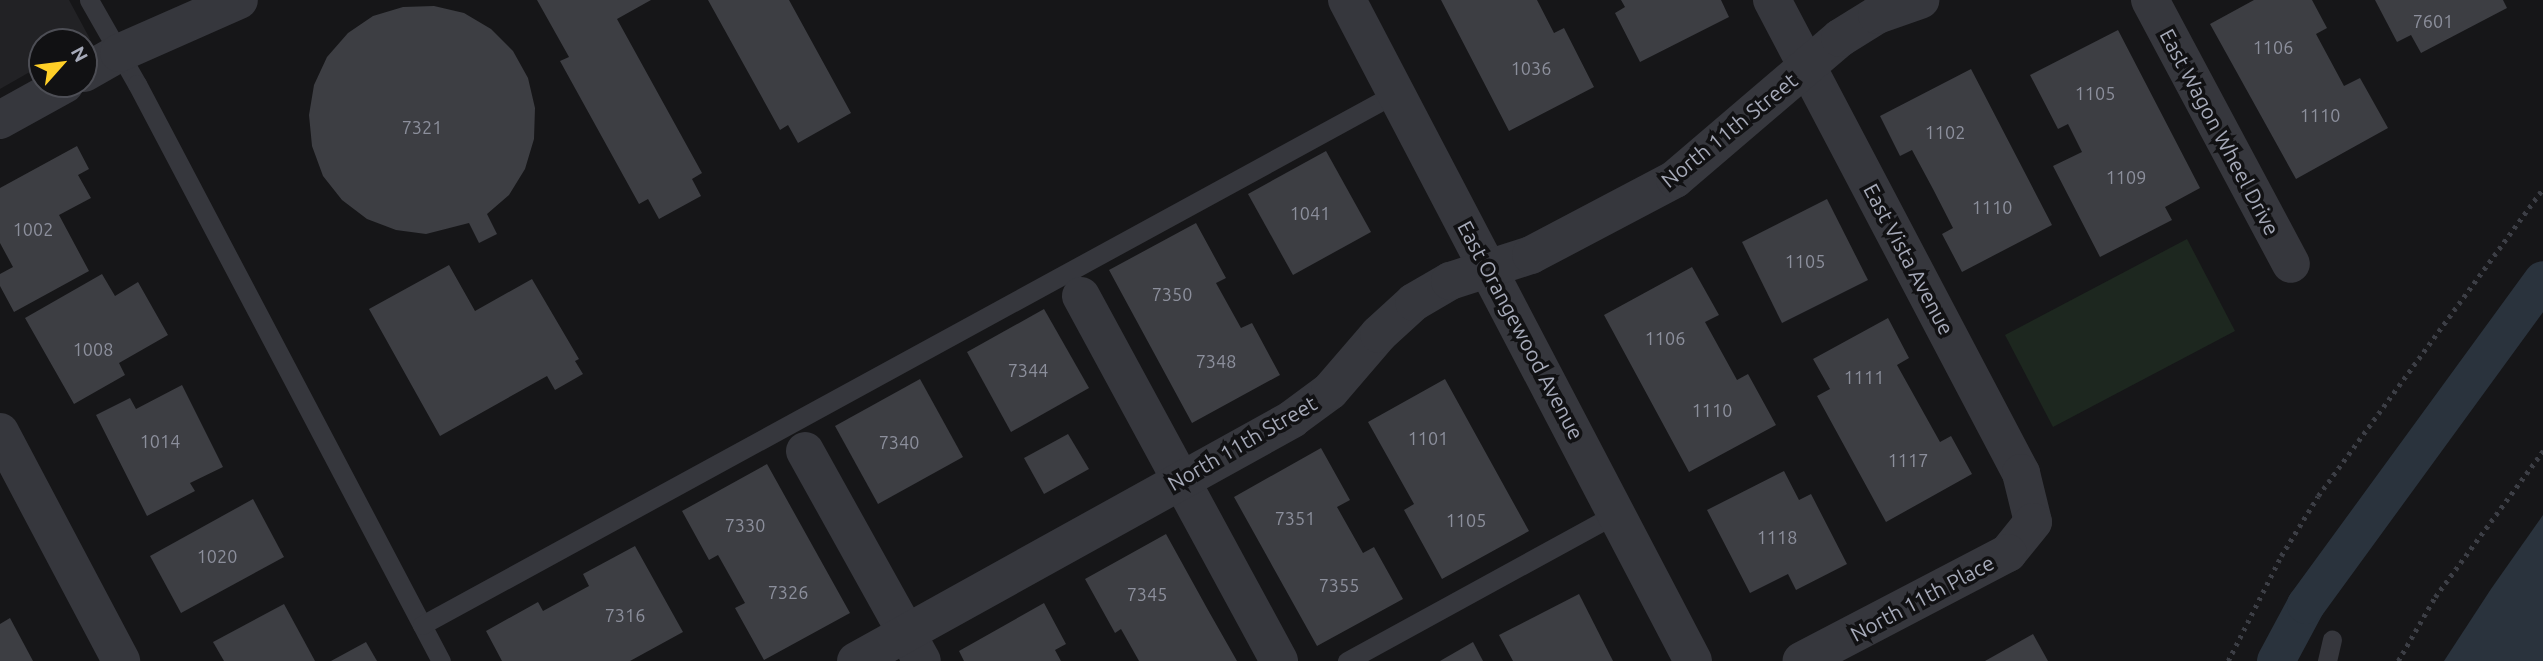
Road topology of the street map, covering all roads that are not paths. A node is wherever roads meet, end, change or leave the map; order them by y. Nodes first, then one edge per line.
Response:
1 (89, 0) edge
2 (239, 0) edge
3 (1347, 0) edge
4 (1772, 0) edge
5 (1920, 0) edge
6 (2150, 0) edge
7 (119, 53) junction
8 (98, 65) edge
9 (1808, 67) junction
10 (1396, 93) junction
11 (40, 98) edge
12 (0, 120) edge
13 (2291, 264) dead end
14 (1489, 268) junction
15 (1081, 296) dead end
16 (0, 432) edge
17 (805, 451) dead end
18 (1181, 480) junction
19 (1617, 513) junction
20 (2033, 522) joint
21 (422, 625) junction
22 (2332, 640) dead end
23 (914, 648) edge
24 (121, 661) edge
25 (441, 661) edge
26 (856, 661) edge
27 (1279, 661) edge
28 (1347, 661) edge
29 (1693, 661) edge
30 (1801, 661) edge
31 (2327, 661) edge

1 - 7 lane
2 - 7 street
3 - 10 street, East Orangewood Avenue
4 - 9 street, East Vista Avenue
5 - 9 street, North 11th Street
6 - 13 street, East Wagon Wheel Drive
7 - 8 street
7 - 21 lane
9 - 14 street, North 11th Street
9 - 20 street, East Vista Avenue
10 - 14 street, East Orangewood Avenue
10 - 21 lane
11 - 12 street
14 - 18 street, North 11th Street
14 - 19 street, East Orangewood Avenue
15 - 18 street
16 - 24 street
17 - 23 street
18 - 23 street, North 11th Street
18 - 27 street
19 - 28 lane
19 - 29 street, East Orangewood Avenue
20 - 30 street, North 11th Place
21 - 25 lane
22 - 31 lane
23 - 26 street, North 11th Street

